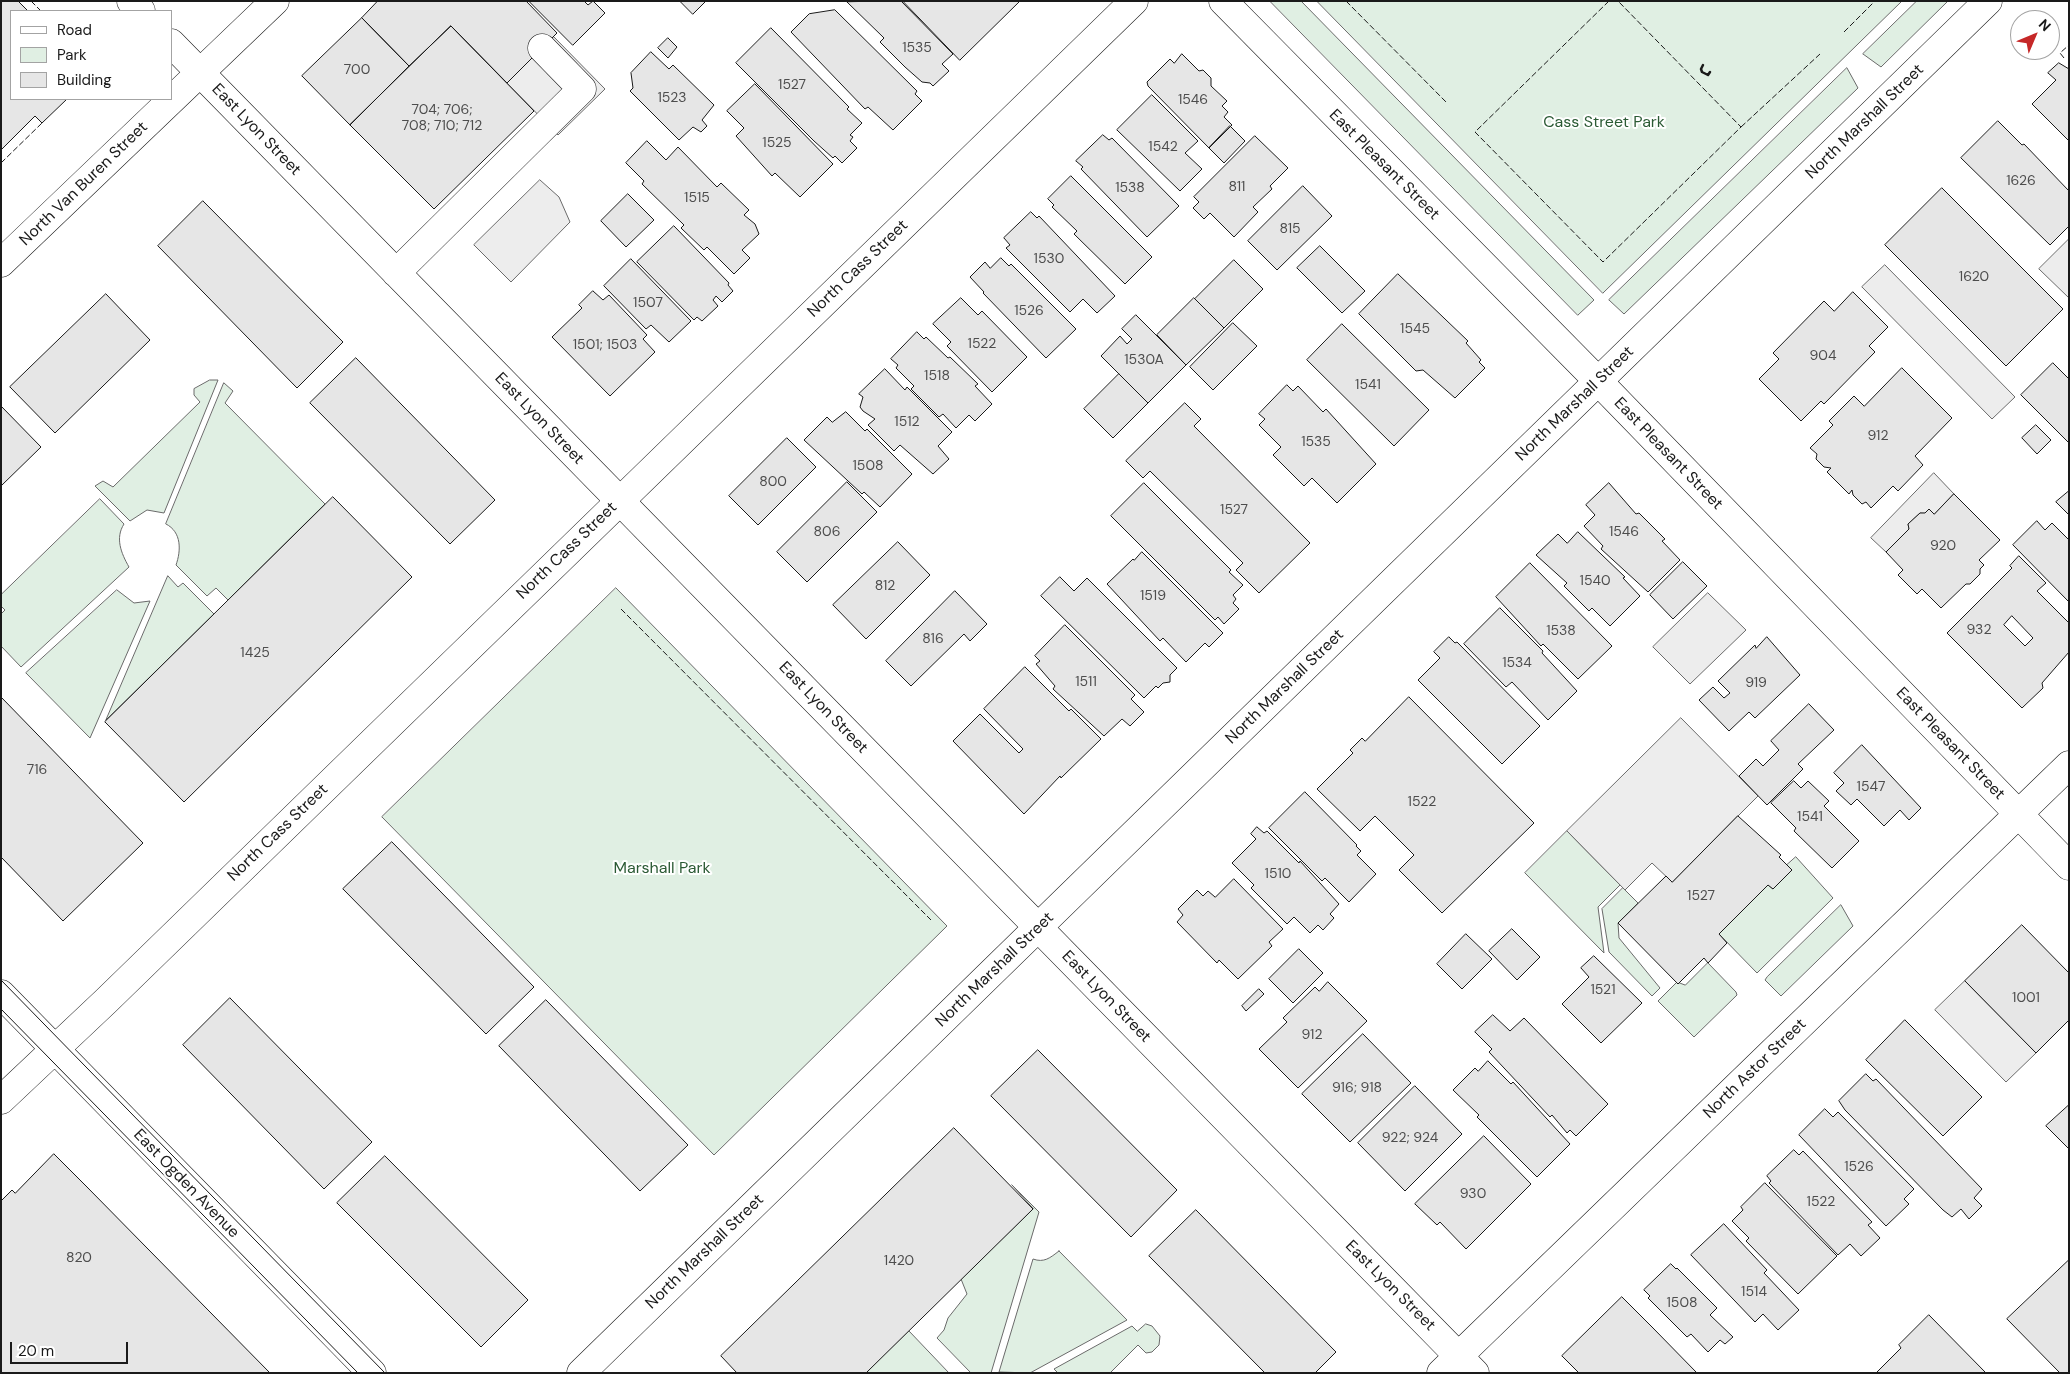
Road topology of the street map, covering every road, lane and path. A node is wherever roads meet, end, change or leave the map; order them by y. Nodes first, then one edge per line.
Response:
1 (131, 1) edge
2 (275, 1) edge
3 (1134, 1) edge
4 (1223, 1) edge
5 (1988, 1) edge
6 (140, 10) edge
7 (172, 44) edge
8 (542, 48) dead end
9 (200, 73) junction
10 (172, 100) edge
11 (172, 100) edge
12 (1, 263) edge
13 (396, 273) junction
14 (1598, 381) junction
15 (619, 500) junction
16 (2069, 765) edge
17 (2018, 814) junction
18 (2069, 866) edge
19 (1038, 927) junction
20 (1, 994) edge
21 (55, 1049) junction
22 (1, 1100) edge
23 (1458, 1367) edge
24 (372, 1373) edge
25 (581, 1373) edge

1 - 6 street
2 - 9 street, North Van Buren Street
3 - 15 street, North Cass Street
4 - 14 street, East Pleasant Street
5 - 14 street, North Marshall Street
7 - 9 street, East Lyon Street
8 - 13 street
9 - 11 street, North Van Buren Street
9 - 13 street, East Lyon Street
10 - 12 street, North Van Buren Street
13 - 15 street, East Lyon Street
14 - 17 street, East Pleasant Street
14 - 19 street, North Marshall Street
15 - 19 street, East Lyon Street
15 - 21 street, North Cass Street
16 - 17 street, North Astor Street
17 - 18 street, East Pleasant Street
17 - 23 street, North Astor Street
19 - 23 street, East Lyon Street
19 - 25 street, North Marshall Street
20 - 21 street, East Ogden Avenue
21 - 22 street, North Cass Street
21 - 24 street, East Ogden Avenue

